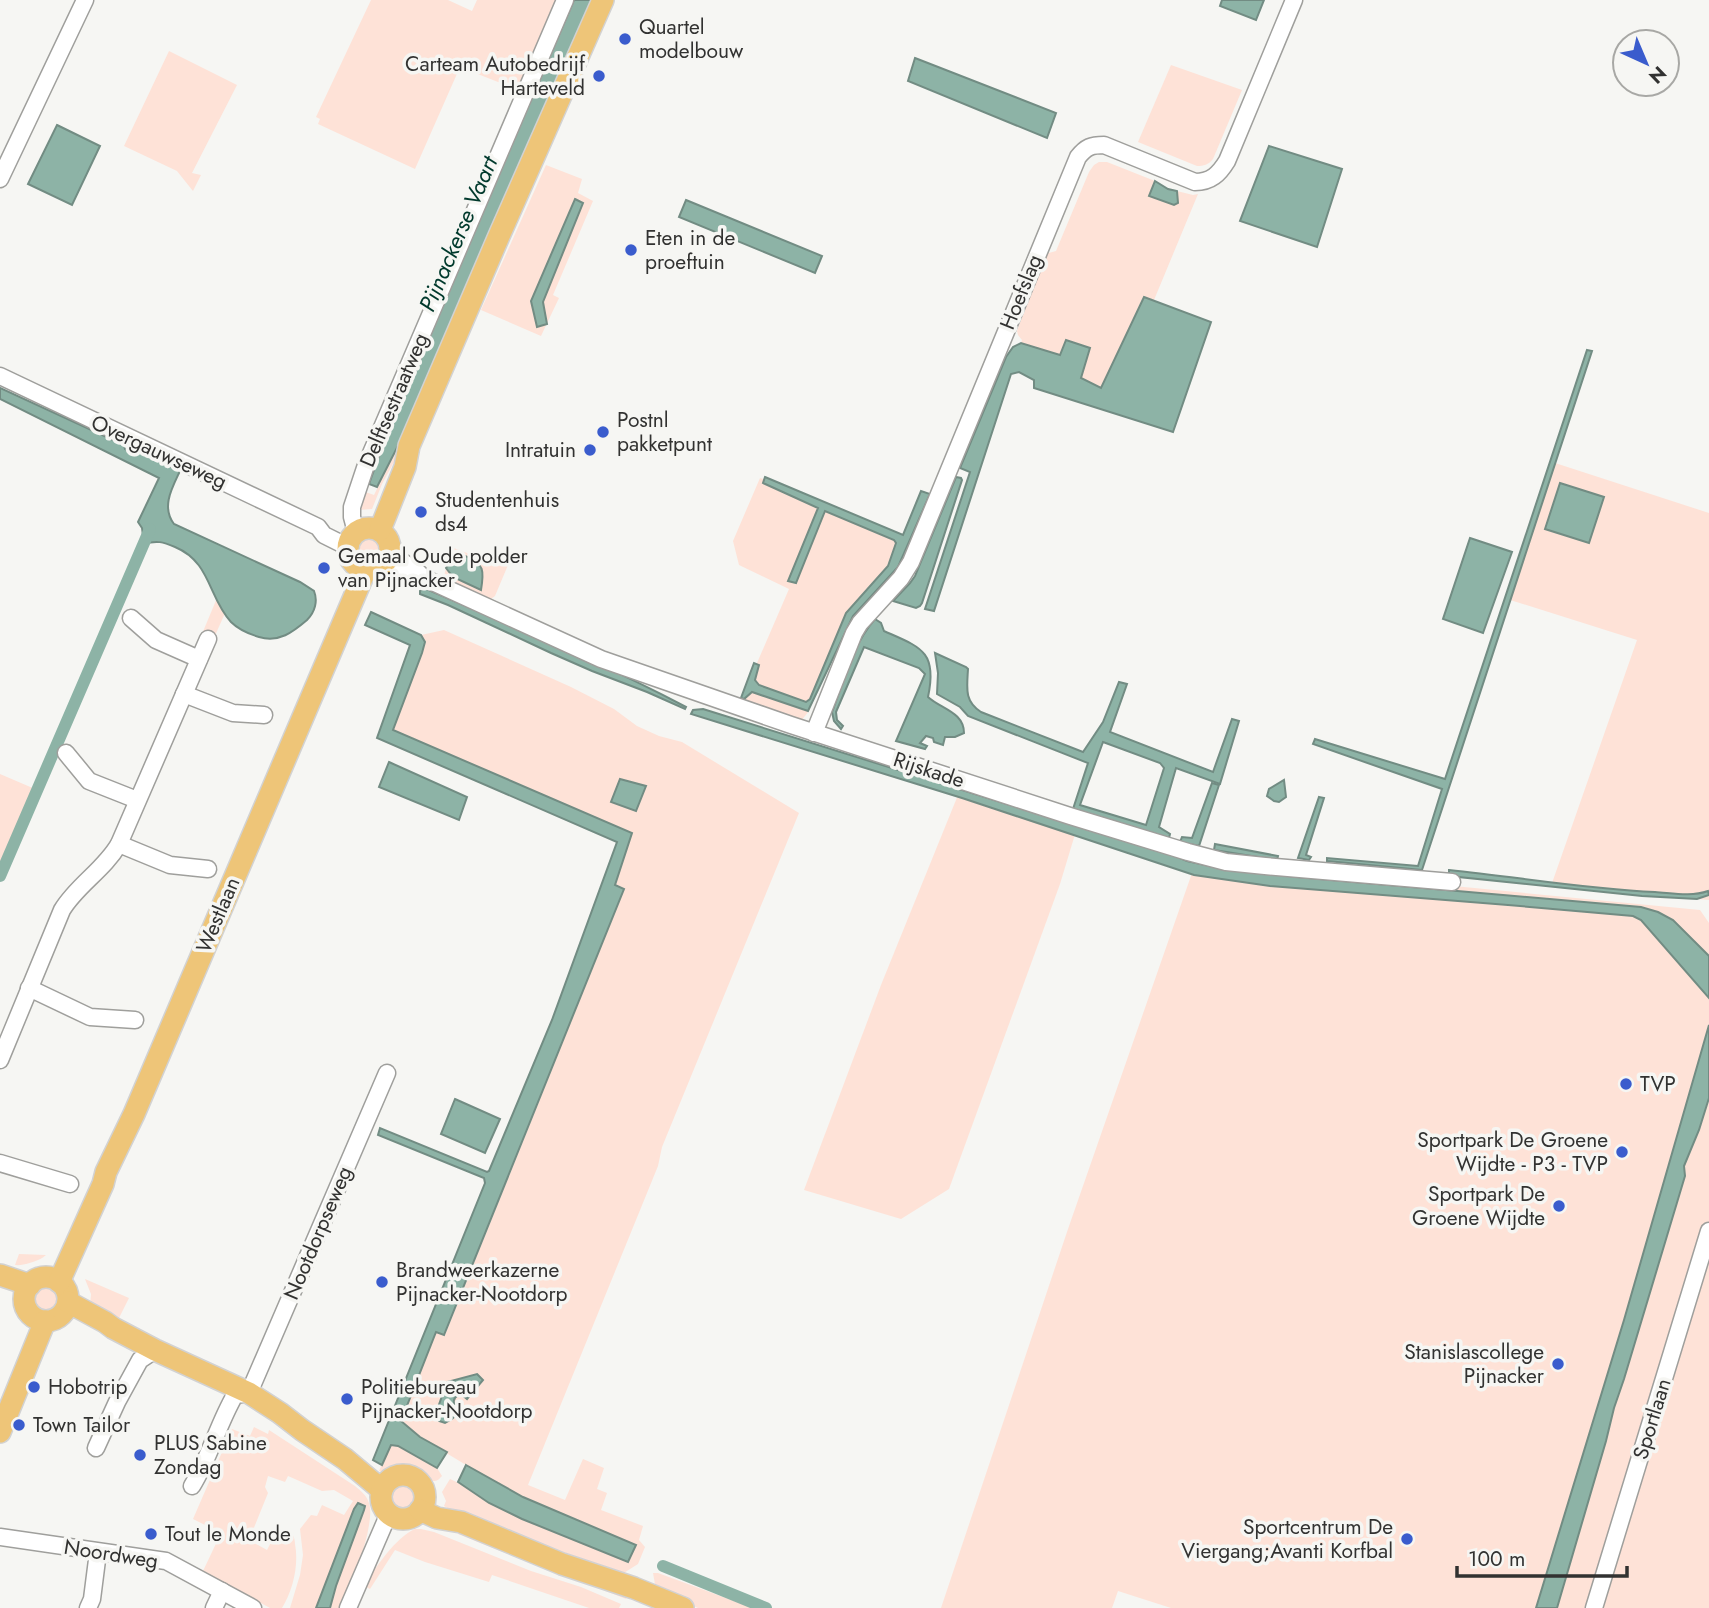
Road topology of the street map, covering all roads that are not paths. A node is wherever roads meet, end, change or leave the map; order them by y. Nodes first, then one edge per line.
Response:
1 (85, 0) edge
2 (565, 0) edge
3 (603, 0) edge
4 (1294, 0) edge
5 (0, 178) edge
6 (0, 376) edge
7 (366, 547) junction
8 (131, 618) dead end
9 (208, 639) dead end
10 (199, 659) junction
11 (184, 694) junction
12 (264, 715) dead end
13 (814, 733) junction
14 (66, 753) dead end
15 (137, 800) junction
16 (119, 844) junction
17 (208, 869) dead end
18 (1452, 881) dead end
19 (29, 988) junction
20 (135, 1020) dead end
21 (0, 1060) edge
22 (387, 1073) dead end
23 (0, 1163) edge
24 (70, 1184) dead end
25 (1709, 1231) edge
26 (0, 1275) edge
27 (0, 1283) edge
28 (47, 1299) junction
29 (155, 1350) junction
30 (242, 1394) junction
31 (0, 1395) edge
32 (0, 1432) edge
33 (96, 1448) dead end
34 (386, 1485) junction
35 (192, 1486) dead end
36 (422, 1505) junction
37 (394, 1515) junction
38 (0, 1536) edge
39 (98, 1552) junction
40 (222, 1591) junction
41 (88, 1608) edge
42 (214, 1608) edge
43 (253, 1608) edge
44 (348, 1608) edge
45 (683, 1608) edge
46 (1594, 1608) edge

1 - 5 street
2 - 7 street, Delftsestraatweg
3 - 7 main road, Delftsestraatweg
4 - 13 street, Hoefslag
6 - 7 street, Overgauwseweg
7 - 13 street, Rijskade
7 - 28 main road, Westlaan
8 - 10 street
9 - 10 street
10 - 11 street
11 - 12 street
11 - 15 street
13 - 18 street, Rijskade
14 - 15 street
15 - 16 street
16 - 17 street
16 - 19 street
19 - 20 street
19 - 21 street
22 - 30 street, Nootdorpseweg
23 - 24 street
25 - 46 street, Sportlaan
26 - 28 main road
27 - 28 main road
28 - 29 main road
28 - 31 main road, Westlaan
28 - 32 main road, Westlaan
29 - 30 main road
29 - 33 street
30 - 34 main road
30 - 35 street, Nootdorpseweg
34 - 36 main road
34 - 37 main road
36 - 37 main road
36 - 45 main road
37 - 44 street
38 - 39 street, Noordweg
39 - 40 street, Noordweg
39 - 41 street
40 - 42 street
40 - 43 street, Noordweg

